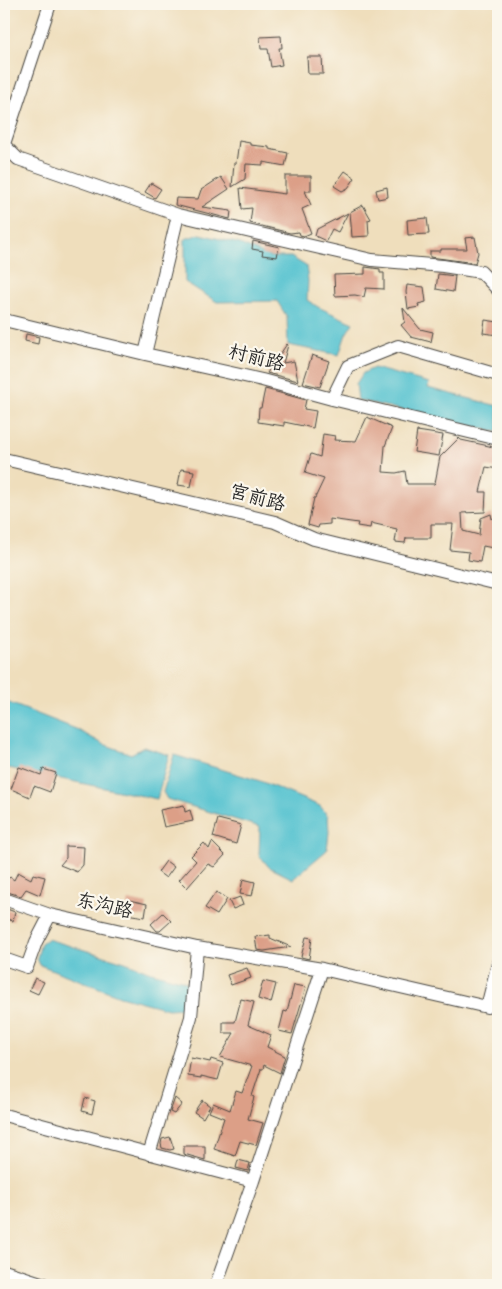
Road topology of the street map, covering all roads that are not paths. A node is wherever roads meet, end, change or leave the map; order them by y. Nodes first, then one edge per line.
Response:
1 (50, 4) edge
2 (4, 144) edge
3 (178, 215) junction
4 (498, 290) edge
5 (4, 320) edge
6 (145, 354) junction
7 (498, 376) edge
8 (332, 399) junction
9 (498, 439) edge
10 (4, 459) edge
11 (498, 584) edge
12 (4, 899) edge
13 (50, 915) junction
14 (197, 948) junction
15 (4, 958) edge
16 (498, 964) edge
17 (322, 969) junction
18 (4, 1115) edge
19 (149, 1154) junction
20 (253, 1181) junction
21 (4, 1271) edge
22 (47, 1285) edge
23 (216, 1285) edge

1 - 2 street
2 - 3 street
3 - 4 street
3 - 6 street
5 - 6 street, 村前路
6 - 8 street, 村前路
7 - 8 street
8 - 9 street, 村前路
10 - 11 street, 宫前路
12 - 13 street, 东沟路
13 - 14 street, 东沟路
13 - 15 street
14 - 17 street, 东沟路
14 - 19 street
16 - 17 street, 东沟路
17 - 20 street
18 - 19 street
19 - 20 street
20 - 23 street
21 - 22 street

